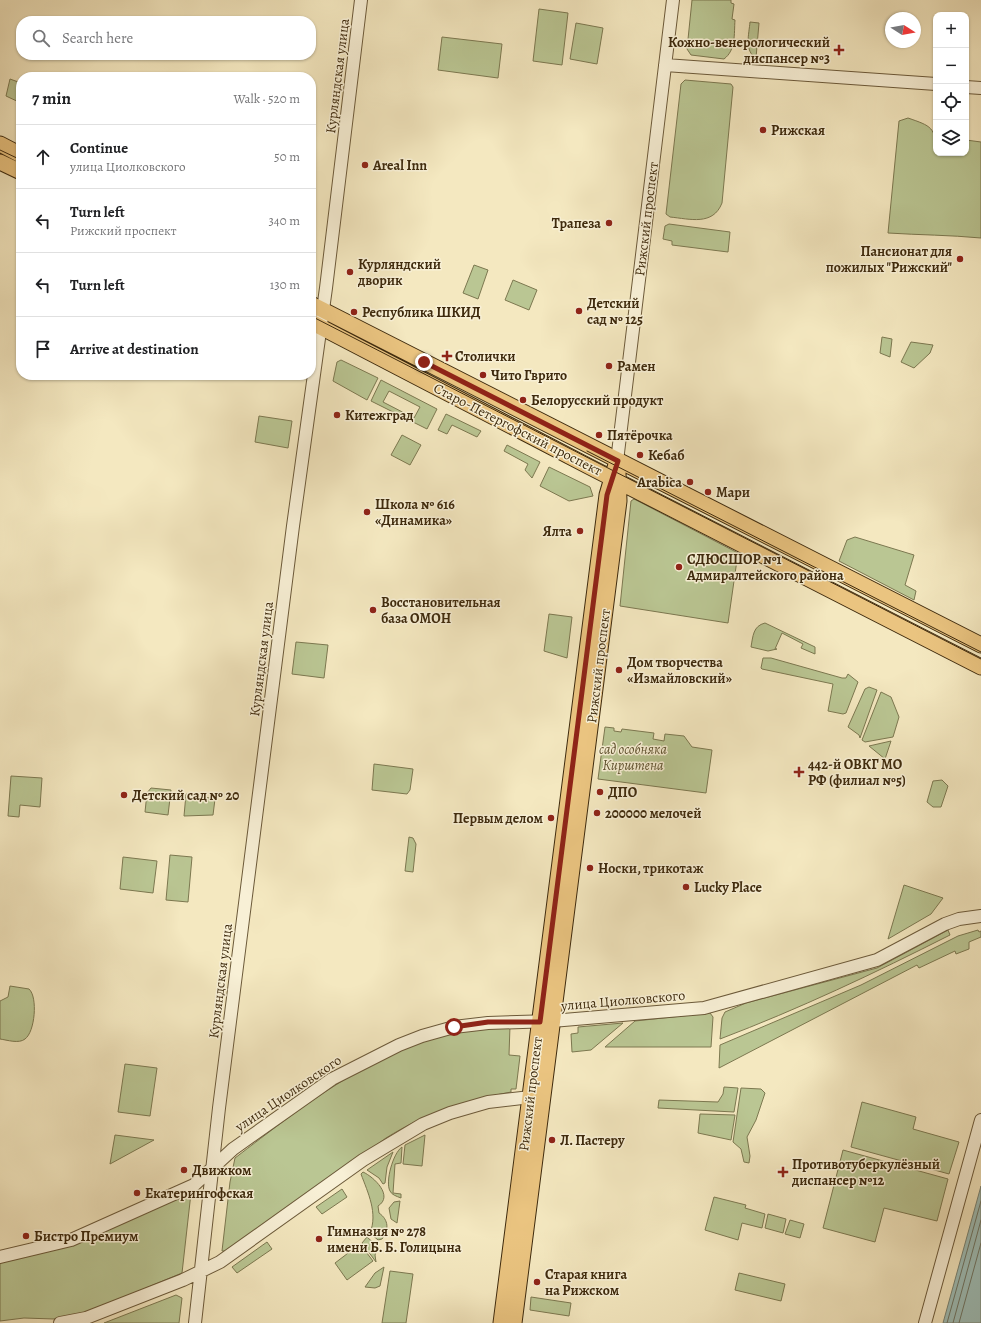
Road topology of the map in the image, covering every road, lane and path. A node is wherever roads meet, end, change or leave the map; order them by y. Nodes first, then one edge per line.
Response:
1 (361, 0) edge
2 (673, 0) edge
3 (665, 65) junction
4 (933, 84) edge
5 (969, 87) edge
6 (981, 88) edge
7 (0, 144) edge
8 (16, 152) edge
9 (0, 162) edge
10 (16, 170) edge
11 (317, 307) edge
12 (316, 324) edge
13 (309, 380) edge
14 (618, 461) junction
15 (615, 479) junction
16 (981, 645) edge
17 (981, 667) edge
18 (981, 916) edge
19 (546, 1021) junction
20 (536, 1096) junction
21 (981, 1120) edge
22 (213, 1169) junction
23 (0, 1257) edge
24 (201, 1271) junction
25 (60, 1323) edge
26 (195, 1323) edge
27 (501, 1323) edge
28 (514, 1323) edge
29 (925, 1323) edge

1 - 11 street, Курляндская улица
2 - 3 street, Рижский проспект
3 - 4 street
3 - 14 street, Рижский проспект
5 - 6 street
7 - 8 main road
9 - 10 main road
11 - 12 street, Курляндская улица
11 - 14 main road, Старо-Петергофский проспект
12 - 15 main road, Старо-Петергофский проспект
13 - 22 street, Курляндская улица
14 - 15 main road, Рижский проспект
14 - 16 main road, Старо-Петергофский проспект
15 - 17 main road, Старо-Петергофский проспект
15 - 19 main road, Рижский проспект
18 - 19 street, улица Циолковского
19 - 20 main road, Рижский проспект
19 - 22 street, улица Циолковского
20 - 24 street
20 - 27 main road, Рижский проспект
20 - 28 main road, Рижский проспект
21 - 29 street
22 - 23 street, улица Циолковского
22 - 24 street, Курляндская улица
24 - 25 street
24 - 26 street, Курляндская улица

